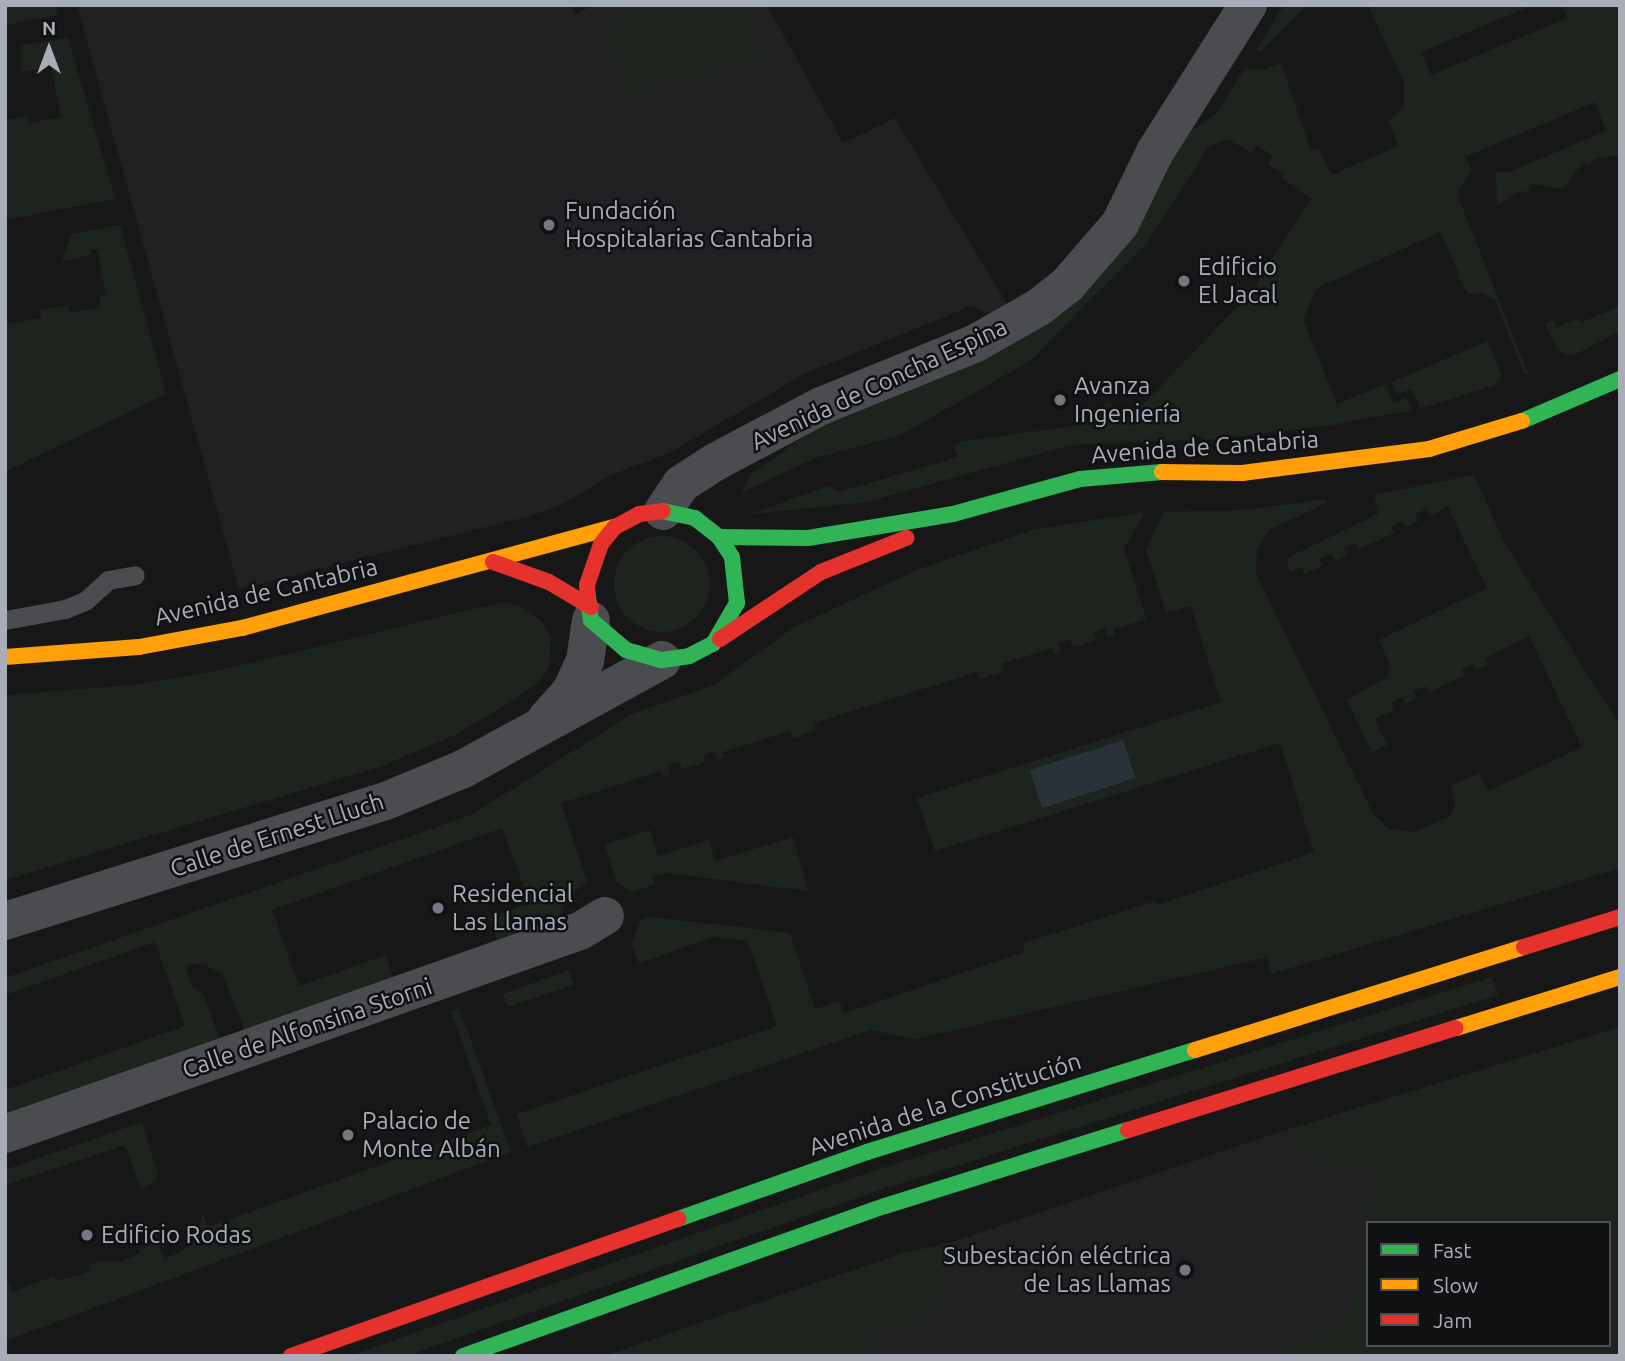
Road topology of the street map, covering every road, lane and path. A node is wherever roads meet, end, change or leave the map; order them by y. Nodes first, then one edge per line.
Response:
1 (1248, 5) edge
2 (1620, 379) edge
3 (663, 511) junction
4 (953, 514) junction
5 (615, 527) junction
6 (719, 537) junction
7 (493, 562) junction
8 (135, 575) dead end
9 (591, 614) junction
10 (5, 620) edge
11 (713, 644) junction
12 (5, 657) edge
13 (662, 660) junction
14 (539, 727) junction
15 (605, 916) dead end
16 (1620, 917) edge
17 (5, 921) edge
18 (1620, 977) edge
19 (5, 1134) edge
20 (291, 1356) edge
21 (463, 1356) edge

1 - 3 street, Avenida de Concha Espina
2 - 4 main road, Avenida de Cantabria
3 - 5 main road
3 - 6 main road
4 - 6 main road, Avenida de Cantabria
4 - 11 main road, Avenida de Cantabria
5 - 7 main road, Avenida de Cantabria
5 - 9 main road
6 - 11 main road
7 - 9 main road
7 - 12 main road, Avenida de Cantabria
8 - 10 lane, Avenida de Cantabria
9 - 13 main road
9 - 14 street, Calle de Ernest Lluch
11 - 13 main road
13 - 14 street, Calle de Ernest Lluch
14 - 17 street, Calle de Ernest Lluch
15 - 19 street, Calle de Alfonsina Storni
16 - 20 main road, Avenida de la Constitución
18 - 21 main road

